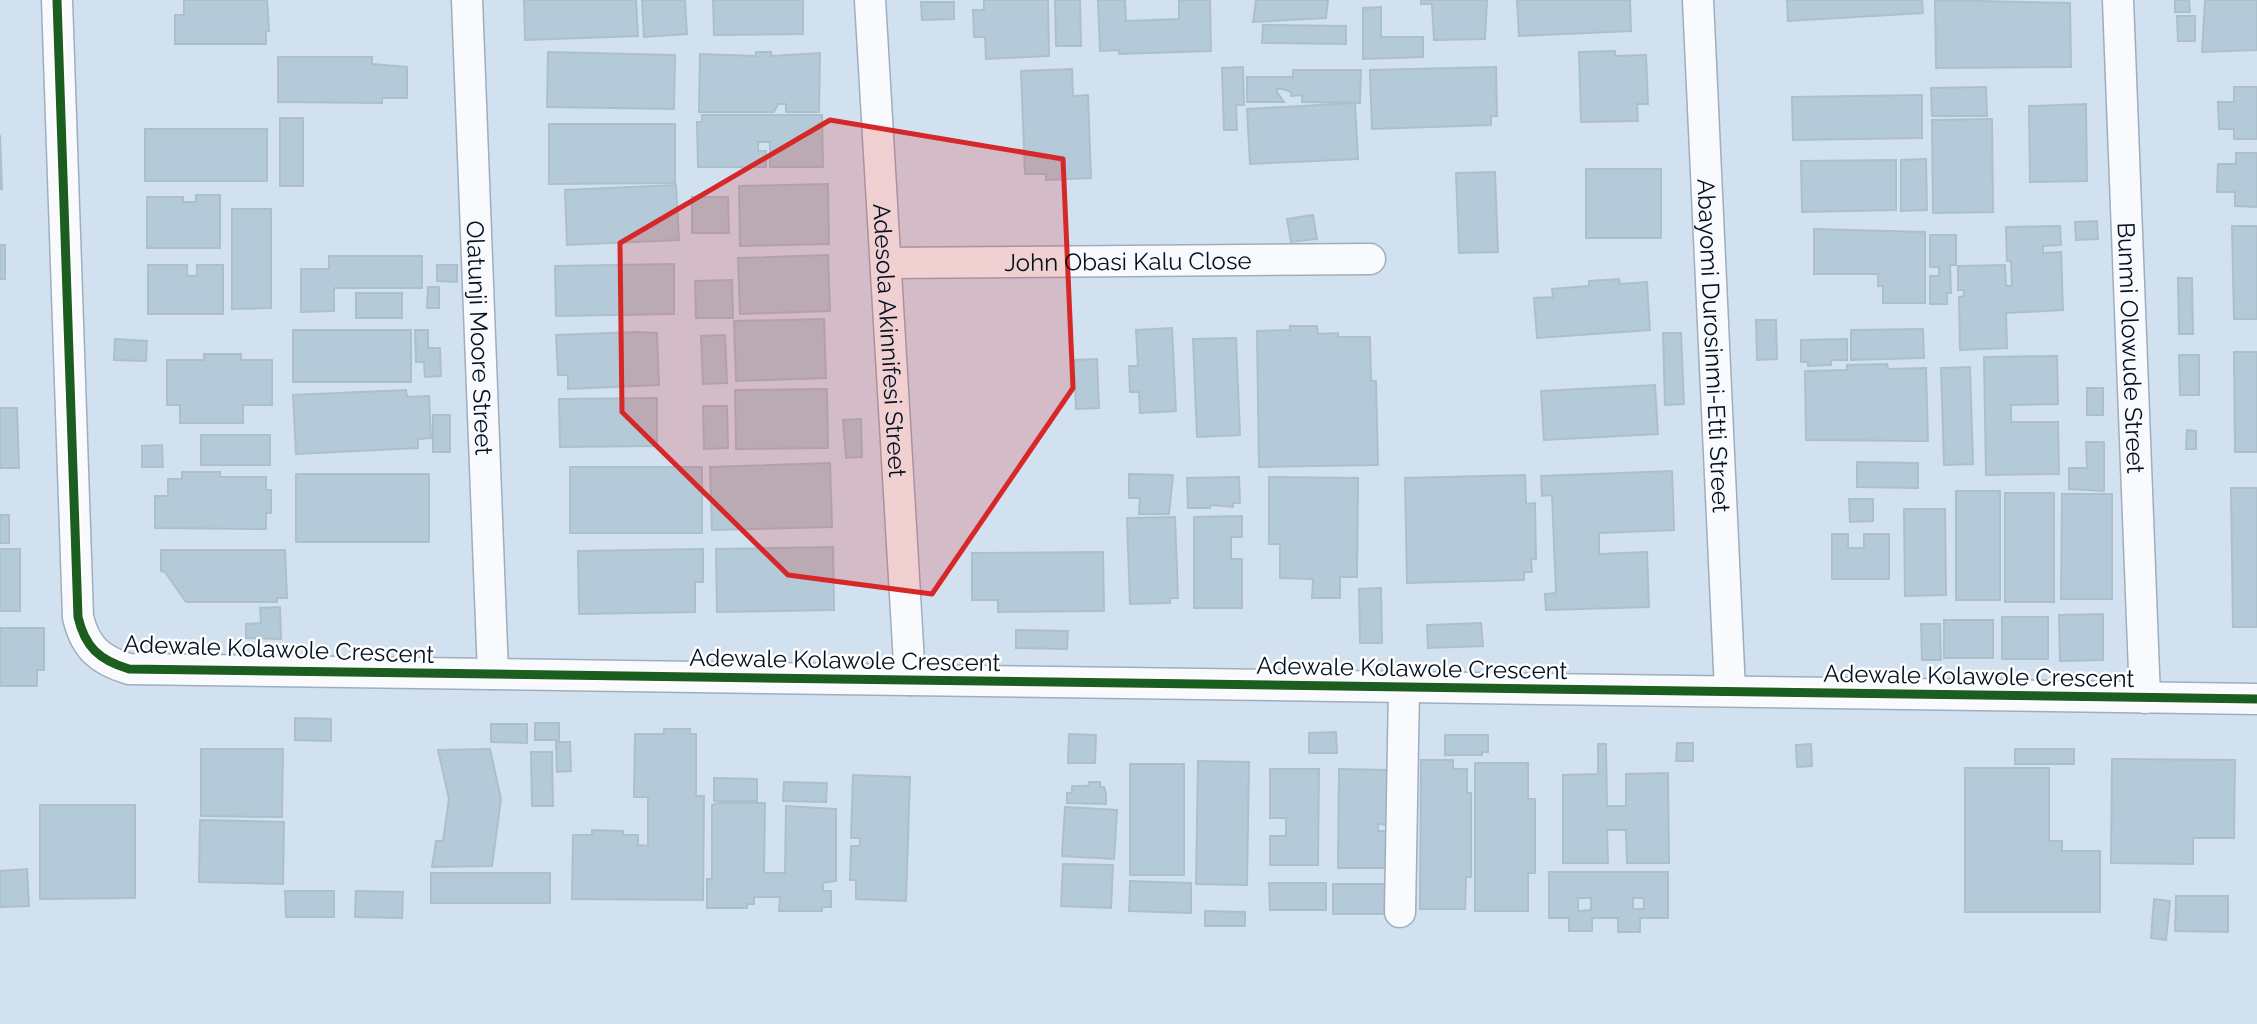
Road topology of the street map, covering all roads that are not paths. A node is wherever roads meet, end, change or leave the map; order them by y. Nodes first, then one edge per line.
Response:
1 (57, 0) edge
2 (467, 0) edge
3 (870, 0) edge
4 (1699, 0) edge
5 (2118, 0) edge
6 (1370, 260) dead end
7 (886, 262) junction
8 (493, 674) junction
9 (910, 680) junction
10 (1404, 687) junction
11 (1730, 691) junction
12 (2144, 698) junction
13 (2257, 699) edge
14 (1400, 912) dead end

1 - 8 street, Adewale Kolawole Crescent
2 - 8 street, Olatunji Moore Street
3 - 7 street, Adesola Akinnifesi Street
4 - 11 street, Abayomi Durosinmi-Etti Street
5 - 12 street, Bunmi Olowude Street
6 - 7 street, John Obasi Kalu Close
7 - 9 street, Adesola Akinnifesi Street
8 - 9 street, Adewale Kolawole Crescent
9 - 10 street, Adewale Kolawole Crescent
10 - 11 street, Adewale Kolawole Crescent
10 - 14 street
11 - 12 street, Adewale Kolawole Crescent
12 - 13 street, Adewale Kolawole Crescent

